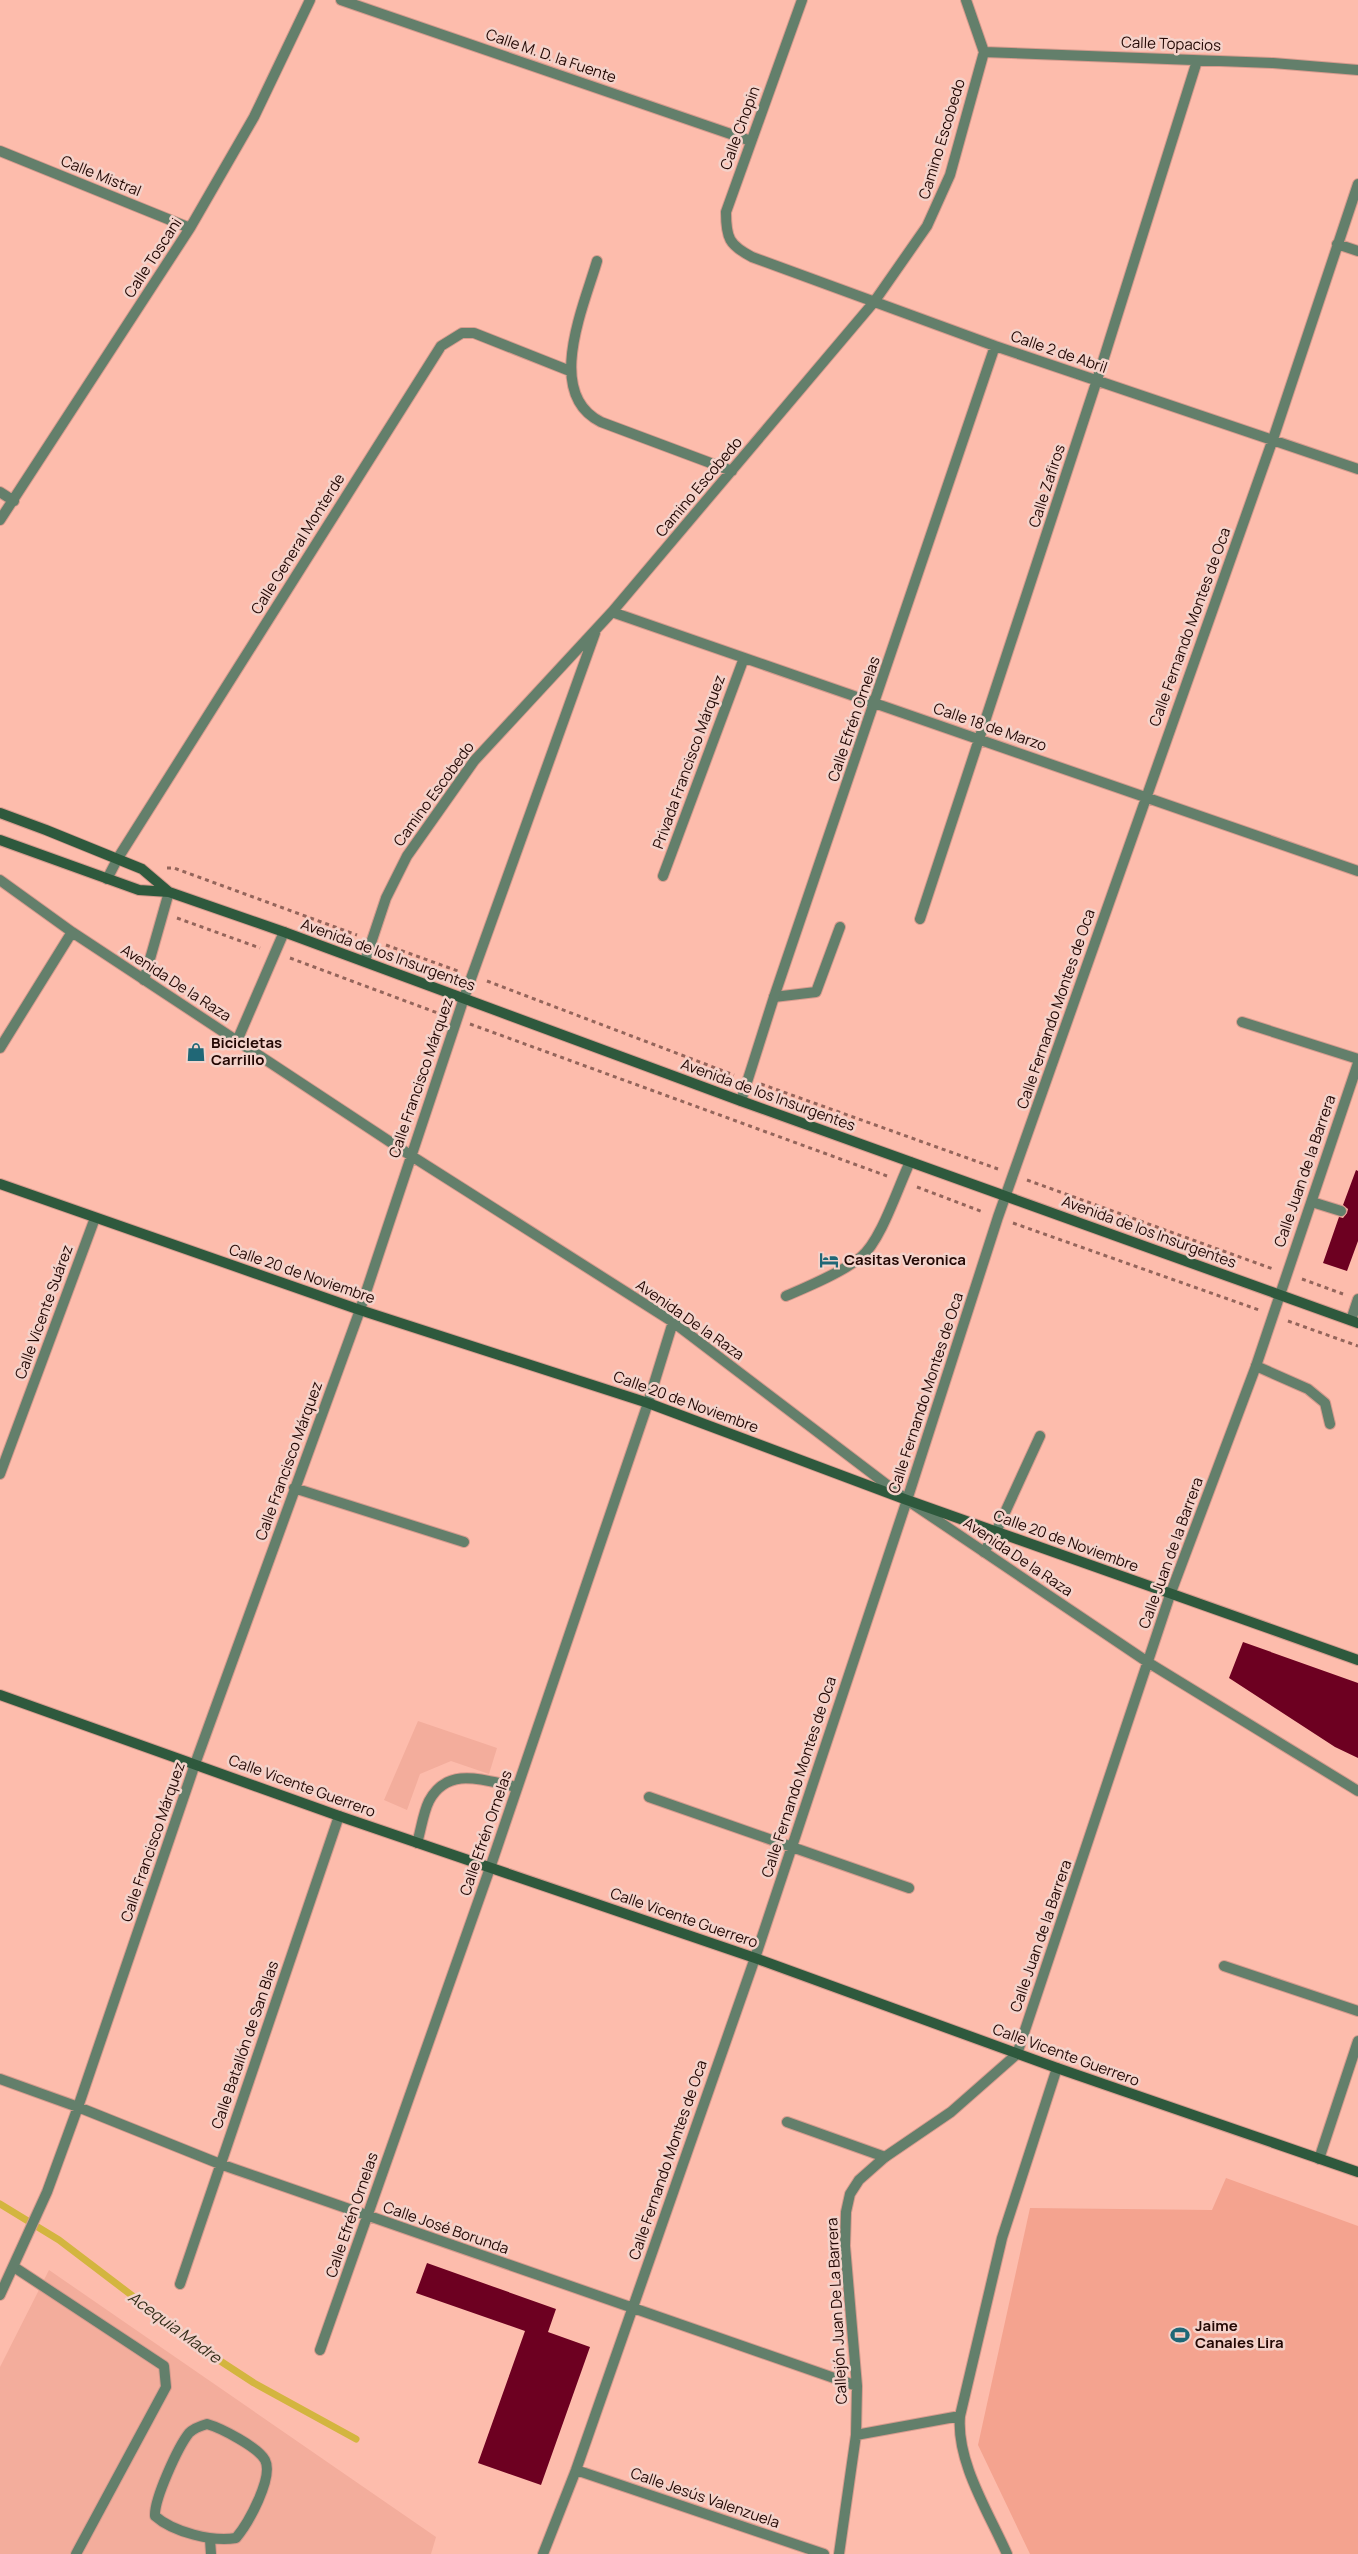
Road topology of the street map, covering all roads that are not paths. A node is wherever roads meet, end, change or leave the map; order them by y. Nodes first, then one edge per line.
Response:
1 (310, 0) edge
2 (341, 0) edge
3 (802, 0) edge
4 (966, 0) edge
5 (984, 52) junction
6 (1197, 61) junction
7 (1358, 70) edge
8 (752, 140) junction
9 (0, 150) edge
10 (1358, 184) edge
11 (190, 228) junction
12 (1337, 244) junction
13 (1358, 251) edge
14 (752, 257) joint
15 (597, 262) dead end
16 (874, 302) junction
17 (995, 346) junction
18 (570, 371) junction
19 (1097, 380) junction
20 (1273, 439) junction
21 (1358, 469) edge
22 (732, 471) junction
23 (0, 492) edge
24 (14, 501) junction
25 (0, 520) edge
26 (612, 612) junction
27 (595, 633) junction
28 (744, 658) junction
29 (875, 703) junction
30 (980, 740) junction
31 (1146, 797) junction
32 (0, 814) edge
33 (0, 840) edge
34 (118, 858) junction
35 (1358, 871) edge
36 (663, 876) dead end
37 (107, 879) junction
38 (0, 880) edge
39 (169, 892) junction
40 (920, 919) dead end
41 (840, 927) dead end
42 (72, 932) junction
43 (284, 932) junction
44 (364, 961) junction
45 (144, 980) junction
46 (774, 997) junction
47 (464, 998) junction
48 (1242, 1022) dead end
49 (237, 1041) junction
50 (0, 1048) edge
51 (1358, 1059) edge
52 (1358, 1063) edge
53 (741, 1102) junction
54 (410, 1155) junction
55 (910, 1162) junction
56 (0, 1184) edge
57 (1006, 1196) junction
58 (1312, 1202) junction
59 (1341, 1211) dead end
60 (95, 1218) junction
61 (1278, 1295) junction
62 (786, 1296) dead end
63 (1358, 1299) edge
64 (360, 1310) junction
65 (1355, 1321) edge
66 (673, 1322) junction
67 (1256, 1366) junction
68 (648, 1403) junction
69 (1330, 1424) dead end
70 (1040, 1436) dead end
71 (0, 1474) edge
72 (294, 1488) junction
73 (907, 1500) junction
74 (996, 1532) junction
75 (464, 1542) dead end
76 (984, 1552) junction
77 (1170, 1595) junction
78 (1358, 1660) edge
79 (1149, 1663) junction
80 (0, 1695) edge
81 (195, 1764) junction
82 (518, 1786) junction
83 (1358, 1791) edge
84 (649, 1797) dead end
85 (339, 1816) junction
86 (418, 1843) junction
87 (791, 1847) junction
88 (490, 1868) junction
89 (909, 1888) dead end
90 (755, 1958) junction
91 (1224, 1966) dead end
92 (1358, 2011) edge
93 (1358, 2041) edge
94 (1017, 2054) junction
95 (1058, 2068) junction
96 (0, 2079) edge
97 (78, 2107) junction
98 (787, 2122) dead end
99 (885, 2157) junction
100 (1320, 2159) junction
101 (220, 2164) junction
102 (1358, 2172) edge
103 (368, 2216) junction
104 (14, 2267) junction
105 (180, 2284) dead end
106 (0, 2295) edge
107 (631, 2308) junction
108 (320, 2350) dead end
109 (857, 2386) junction
110 (960, 2416) junction
111 (856, 2435) junction
112 (576, 2470) junction
113 (210, 2539) junction
114 (76, 2554) edge
115 (210, 2554) edge
116 (543, 2554) edge
117 (824, 2554) edge
118 (838, 2554) edge
119 (1007, 2554) edge

1 - 11 street, Calle Toscani
2 - 8 street, Calle M. D. la Fuente
3 - 8 street, Calle Chopin
4 - 5 street
5 - 6 street, Calle Topacios
5 - 16 street, Camino Escobedo
6 - 7 street, Calle Topacios
6 - 19 street, Calle Zafiros
8 - 14 street, Calle Chopin
9 - 11 street, Calle Mistral
10 - 12 street, Calle Fernando Montes de Oca
11 - 24 street, Calle Toscani
12 - 13 street
12 - 20 street, Calle Fernando Montes de Oca
14 - 16 street, Calle 2 de Abril
15 - 18 street
16 - 17 street, Calle 2 de Abril
16 - 22 street, Camino Escobedo
17 - 19 street, Calle 2 de Abril
17 - 29 street, Calle Efrén Ornelas
18 - 22 street
18 - 34 street, Calle General Monterde
19 - 20 street, Calle 2 de Abril
19 - 30 street, Calle Zafiros
20 - 21 street, Calle 2 de Abril
20 - 31 street, Calle Fernando Montes de Oca
22 - 26 street, Camino Escobedo
23 - 24 street
24 - 25 street, Calle Toscani
26 - 27 street, Camino Escobedo
26 - 28 street, Calle 18 de Marzo
27 - 44 street, Camino Escobedo
27 - 47 street, Calle Francisco Márquez
28 - 29 street, Calle 18 de Marzo
28 - 36 street, Privada Francisco Márquez
29 - 30 street, Calle 18 de Marzo
29 - 46 street, Calle Efrén Ornelas
30 - 31 street, Calle 18 de Marzo
30 - 40 street, Calle Zafiros
31 - 35 street, Calle 18 de Marzo
31 - 57 street, Calle Fernando Montes de Oca
32 - 34 main road
33 - 37 main road
34 - 37 street, Calle General Monterde
34 - 39 main road, Avenida de los Insurgentes
37 - 39 main road, Avenida de los Insurgentes
38 - 42 street, Avenida De la Raza
39 - 43 main road, Avenida de los Insurgentes
39 - 45 street
41 - 46 street
42 - 45 street, Avenida De la Raza
42 - 50 street
43 - 44 main road, Avenida de los Insurgentes
43 - 49 street
44 - 47 main road, Avenida de los Insurgentes
45 - 49 street, Avenida De la Raza
46 - 53 street, Calle Efrén Ornelas
47 - 53 main road, Avenida de los Insurgentes
47 - 54 street, Calle Francisco Márquez
48 - 51 street
49 - 54 street, Avenida De la Raza
52 - 58 street, Calle Juan de la Barrera
53 - 55 main road, Avenida de los Insurgentes
54 - 64 street, Calle Francisco Márquez
54 - 66 street, Avenida De la Raza
55 - 57 main road, Avenida de los Insurgentes
55 - 62 street
56 - 60 main road, Calle 20 de Noviembre
57 - 61 main road, Avenida de los Insurgentes
57 - 73 street, Calle Fernando Montes de Oca
58 - 59 street
58 - 61 street, Calle Juan de la Barrera
60 - 64 main road, Calle 20 de Noviembre
60 - 71 street, Calle Vicente Suárez
61 - 65 main road, Avenida de los Insurgentes
61 - 67 street, Calle Juan de la Barrera
63 - 65 street
64 - 68 main road, Calle 20 de Noviembre
64 - 72 street, Calle Francisco Márquez
66 - 68 street, Calle Efrén Ornelas
66 - 73 street, Avenida De la Raza
67 - 69 street
67 - 77 street, Calle Juan de la Barrera
68 - 73 main road, Calle 20 de Noviembre
68 - 82 street, Calle Efrén Ornelas
70 - 74 street
72 - 75 street
72 - 81 street, Calle Francisco Márquez
73 - 74 main road, Calle 20 de Noviembre
73 - 76 street, Avenida De la Raza
73 - 87 street, Calle Fernando Montes de Oca
74 - 76 street
74 - 77 main road, Calle 20 de Noviembre
76 - 79 street, Avenida De la Raza
77 - 78 main road, Calle 20 de Noviembre
77 - 79 street, Calle Juan de la Barrera
79 - 83 street, Avenida De la Raza
79 - 94 street, Calle Juan de la Barrera
80 - 81 main road, Calle Vicente Guerrero
81 - 85 main road, Calle Vicente Guerrero
81 - 97 street, Calle Francisco Márquez
82 - 86 street
82 - 88 street, Calle Efrén Ornelas
84 - 87 street
85 - 86 main road, Calle Vicente Guerrero
85 - 101 street, Calle Batallón de San Blas
86 - 88 main road, Calle Vicente Guerrero
87 - 89 street
87 - 90 street, Calle Fernando Montes de Oca
88 - 90 main road, Calle Vicente Guerrero
88 - 103 street, Calle Efrén Ornelas
90 - 94 main road, Calle Vicente Guerrero
90 - 107 street, Calle Fernando Montes de Oca
91 - 92 street
93 - 100 street
94 - 95 main road, Calle Vicente Guerrero
94 - 99 street, Callejón Juan De La Barrera
95 - 100 main road, Calle Vicente Guerrero
95 - 110 street
96 - 97 street, Calle José Borunda
97 - 101 street, Calle José Borunda
97 - 104 street, Calle Francisco Márquez
98 - 99 street
99 - 109 street, Callejón Juan De La Barrera
100 - 102 main road, Calle Vicente Guerrero
101 - 103 street, Calle José Borunda
101 - 105 street, Calle Batallón de San Blas
103 - 107 street, Calle José Borunda
103 - 108 street, Calle Efrén Ornelas
104 - 106 street, Calle Francisco Márquez
104 - 114 street
107 - 109 street, Calle José Borunda
107 - 112 street, Calle Fernando Montes de Oca
109 - 111 street, Callejón Juan De La Barrera
110 - 111 street
110 - 119 street
111 - 118 street, Callejón Juan De La Barrera
112 - 116 street, Calle Fernando Montes de Oca
112 - 117 street, Calle Jesús Valenzuela
113 - 113 street
113 - 115 street

